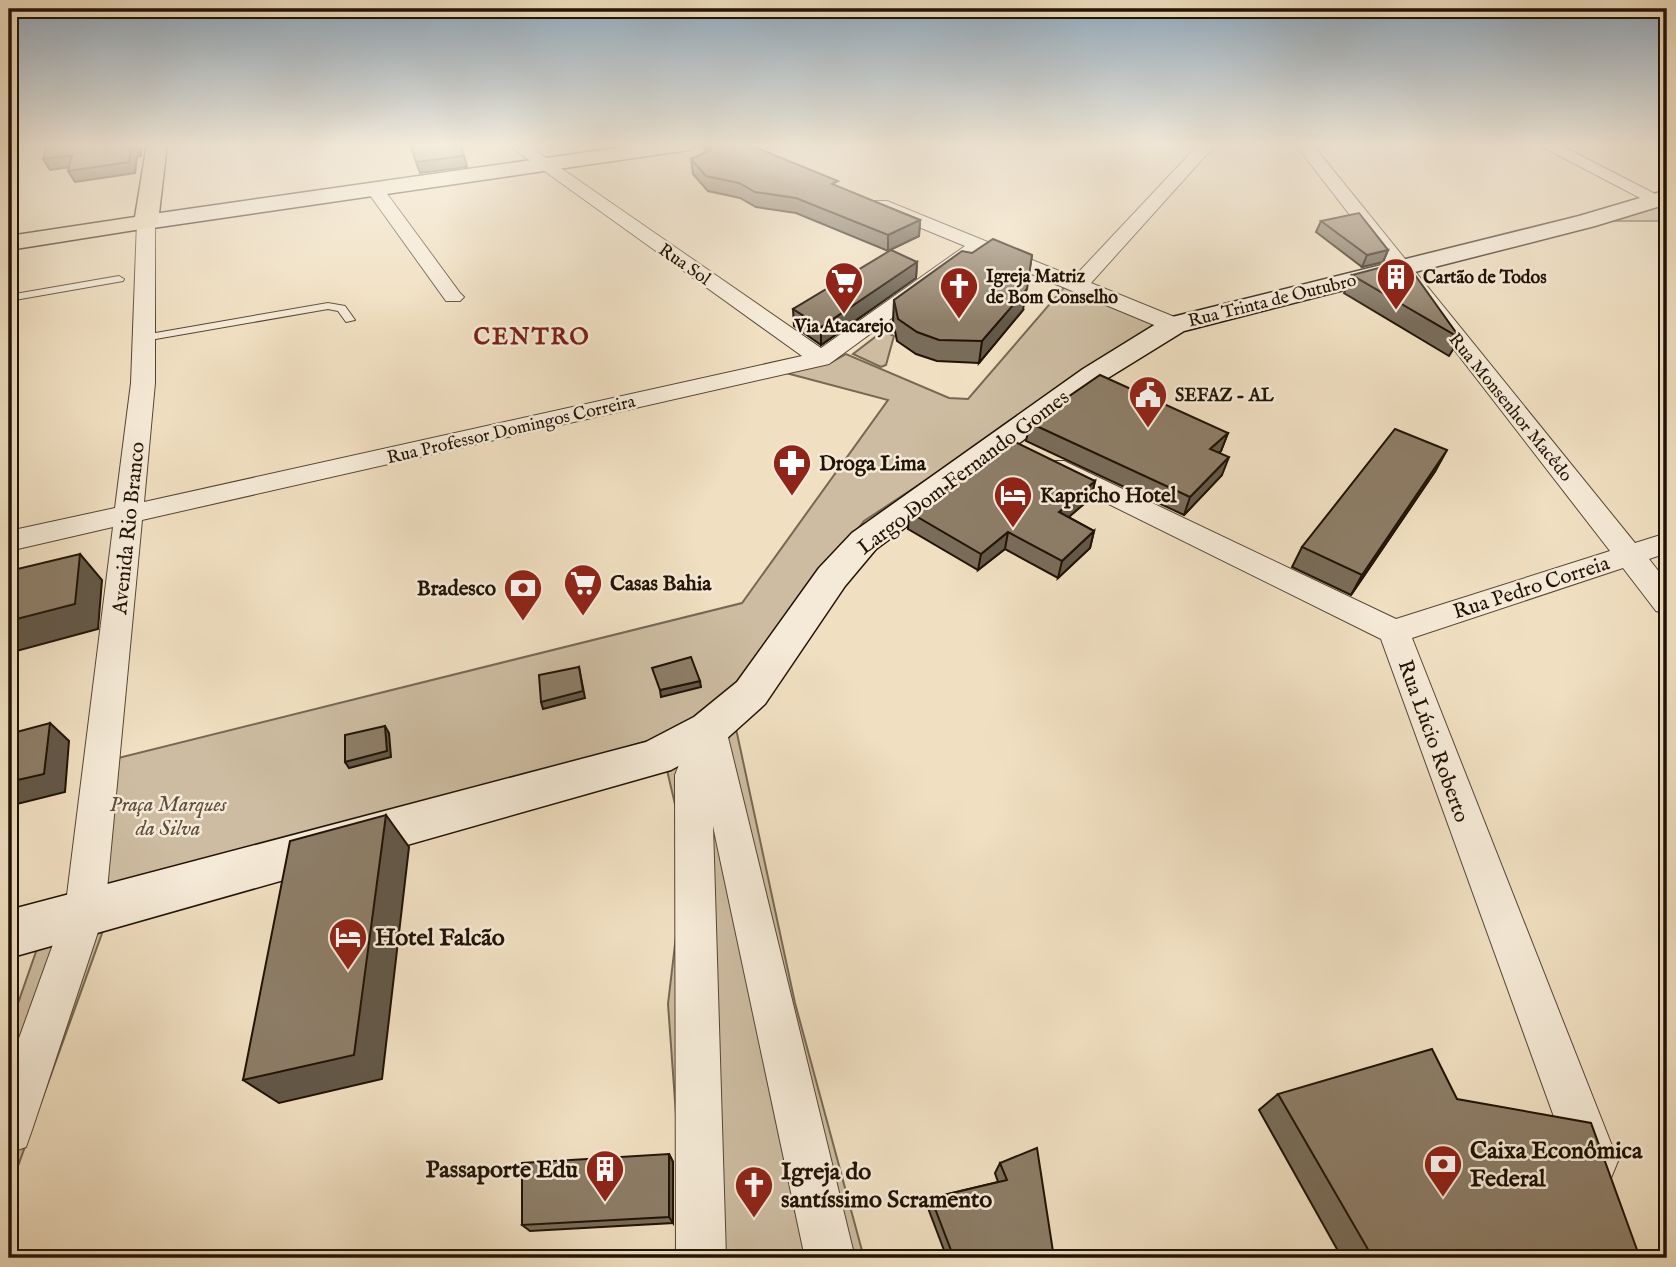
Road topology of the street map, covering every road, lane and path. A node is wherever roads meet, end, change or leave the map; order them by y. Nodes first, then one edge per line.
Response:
1 (149, 203) edge
2 (286, 203) edge
3 (385, 203) edge
4 (598, 203) edge
5 (876, 203) edge
6 (1154, 203) edge
7 (1350, 203) edge
8 (1655, 203) edge
9 (1587, 221) junction
10 (1667, 221) edge
11 (146, 222) junction
12 (9, 243) edge
13 (980, 245) junction
14 (1400, 267) junction
15 (119, 279) dead end
16 (1079, 284) junction
17 (453, 297) dead end
18 (9, 298) edge
19 (350, 320) dead end
20 (1174, 325) junction
21 (144, 338) junction
22 (821, 359) junction
23 (1001, 441) junction
24 (130, 513) junction
25 (9, 541) edge
26 (1667, 543) edge
27 (1629, 554) junction
28 (1667, 603) edge
29 (1394, 632) junction
30 (709, 729) junction
31 (85, 911) junction
32 (9, 934) edge
33 (9, 1130) edge
34 (1607, 1195) edge
35 (701, 1258) edge
36 (830, 1258) edge

1 - 11 main road, Avenida Rio Branco
2 - 11 street
3 - 17 street
4 - 22 street, Rua Sol
5 - 13 street
6 - 16 street
7 - 14 street, Rua Monsenhor Macêdo
8 - 9 street, Rua Trinta de Outubro
9 - 10 street
9 - 14 street, Rua Trinta de Outubro
11 - 12 main road
11 - 21 street, Avenida Rio Branco
13 - 16 street
13 - 22 street, Rua Professor Domingos Correira
14 - 20 street, Rua Trinta de Outubro
14 - 27 street, Rua Monsenhor Macêdo
15 - 18 lane
16 - 20 street
19 - 21 lane
20 - 23 street, Largo Dom Fernando Gomes
21 - 24 street, Avenida Rio Branco
22 - 24 street, Rua Professor Domingos Correira
23 - 29 street, Rua Lúcio Roberto
23 - 30 street, Largo Dom Fernando Gomes
24 - 25 street, Rua Professor Domingos Correira
24 - 31 street, Avenida Rio Branco
26 - 27 street, Rua Pedro Correia
27 - 28 street, Rua Monsenhor Macêdo
27 - 29 street, Rua Pedro Correia
29 - 34 street, Rua Lúcio Roberto
30 - 31 street, Largo Dom Fernando Gomes
30 - 35 street
30 - 36 street
31 - 32 street, Largo Dom Fernando Gomes
31 - 33 street, Avenida Rio Branco

